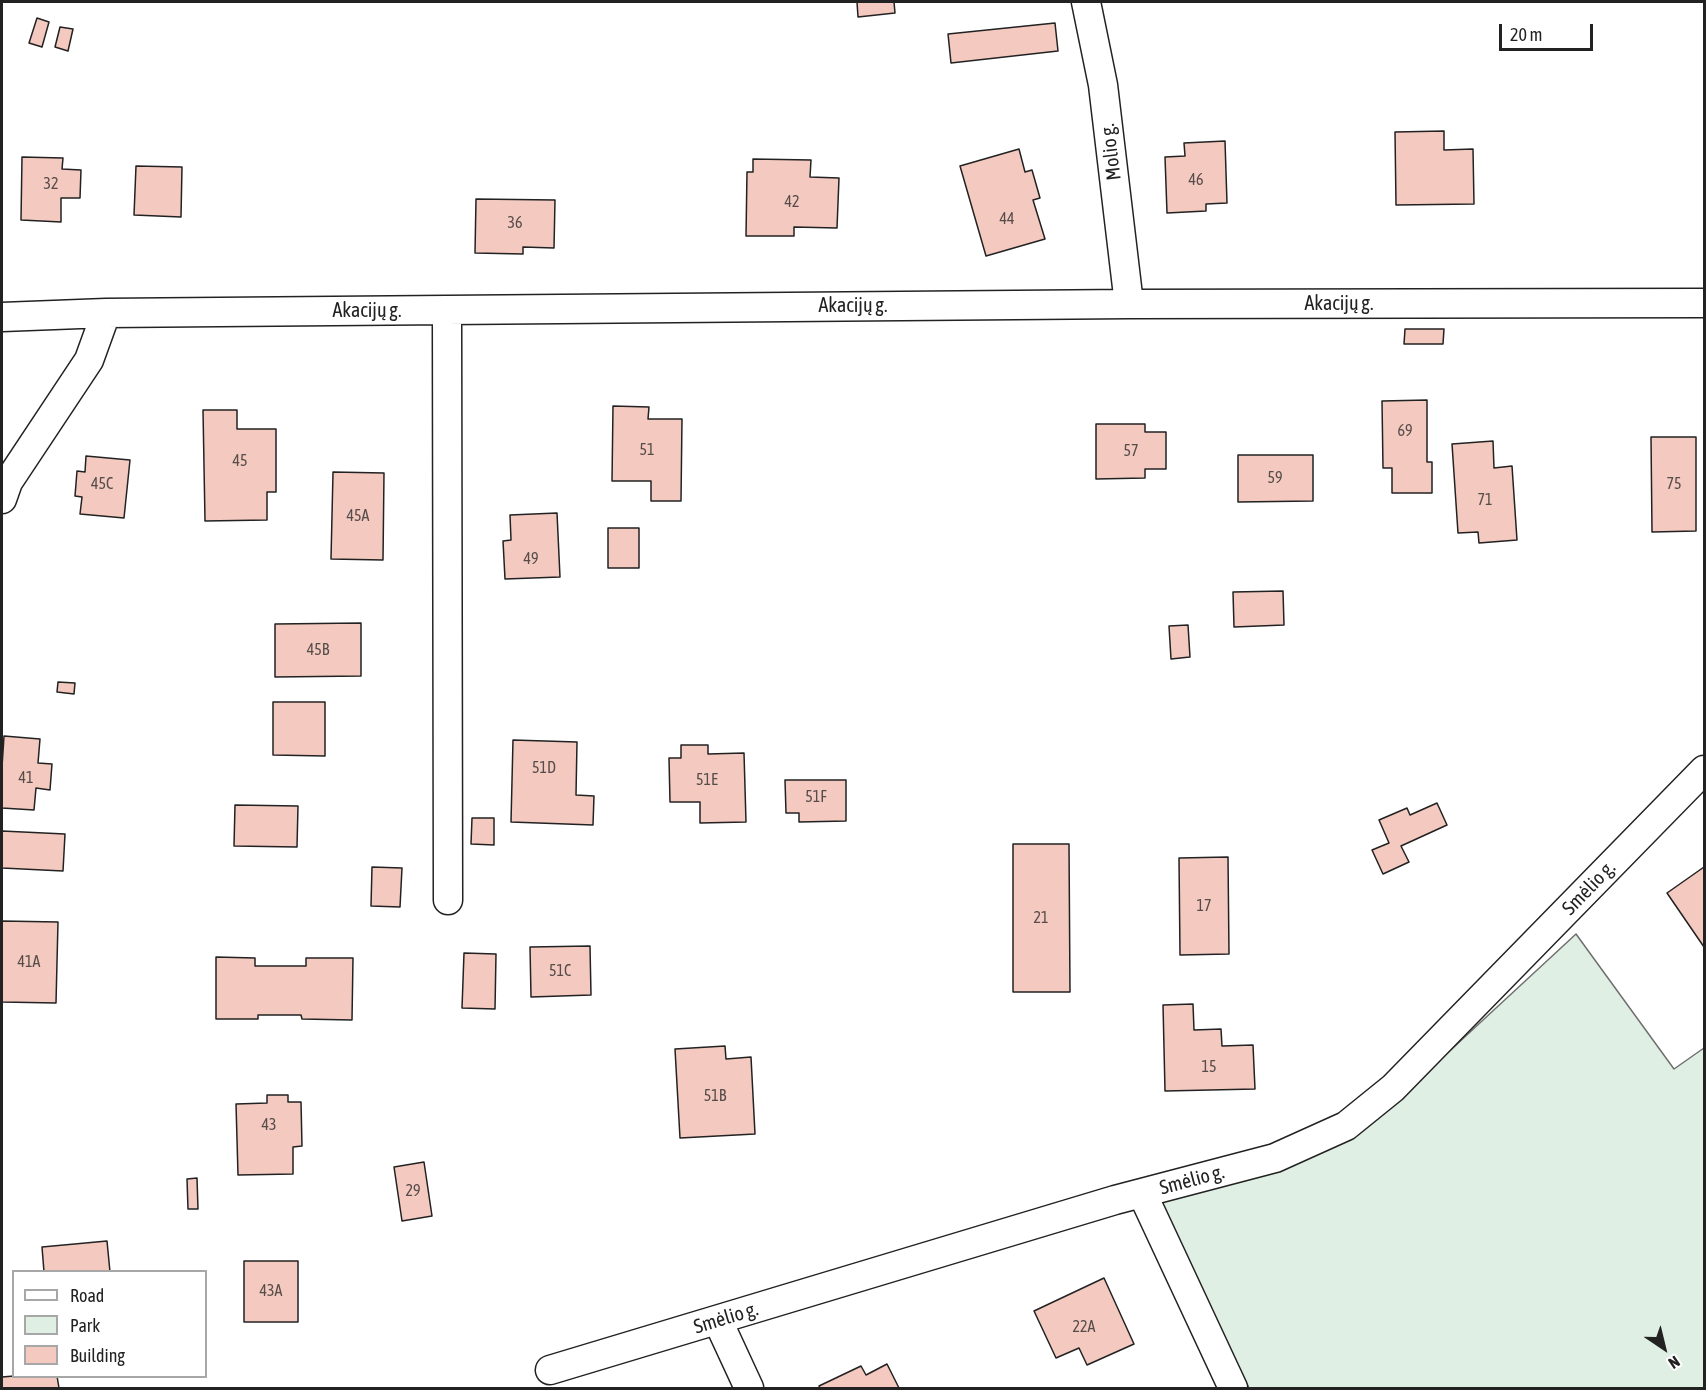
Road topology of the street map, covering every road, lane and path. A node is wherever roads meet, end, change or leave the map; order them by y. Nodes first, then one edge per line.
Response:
1 (1086, 2) edge
2 (1704, 303) edge
3 (1129, 304) junction
4 (447, 310) junction
5 (106, 313) junction
6 (2, 317) edge
7 (2, 499) edge
8 (1704, 770) edge
9 (448, 900) dead end
10 (1142, 1193) junction
11 (718, 1321) junction
12 (550, 1370) dead end
13 (749, 1389) edge
14 (1233, 1389) edge

1 - 3 street, Molio g.
2 - 3 street, Akacijų g.
3 - 4 street, Akacijų g.
4 - 5 street, Akacijų g.
4 - 9 street
5 - 6 street, Akacijų g.
5 - 7 street
8 - 10 street, Smėlio g.
10 - 11 street, Smėlio g.
10 - 14 street
11 - 12 street, Smėlio g.
11 - 13 street

